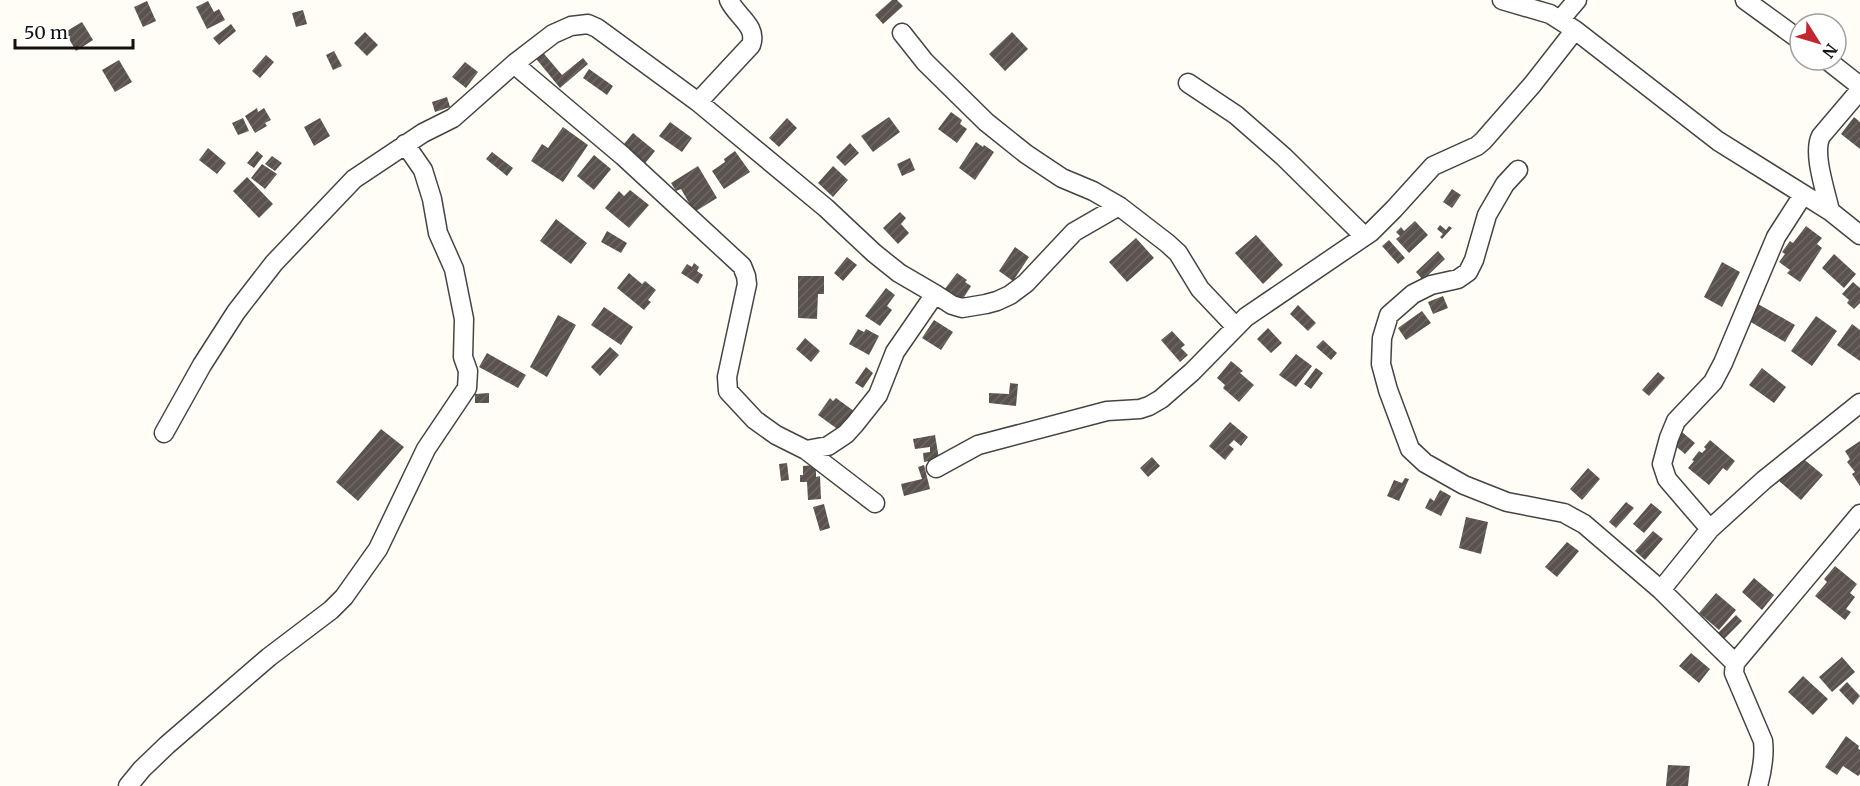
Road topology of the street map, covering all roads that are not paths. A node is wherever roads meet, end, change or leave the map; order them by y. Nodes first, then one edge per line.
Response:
1 (729, 0) edge
2 (1502, 0) edge
3 (1577, 0) edge
4 (1745, 0) edge
5 (1568, 25) junction
6 (1788, 31) edge
7 (902, 33) dead end
8 (513, 63) junction
9 (1842, 72) edge
10 (1188, 82) dead end
11 (1860, 86) edge
12 (1860, 90) edge
13 (698, 102) junction
14 (405, 144) junction
15 (1518, 170) dead end
16 (1803, 195) junction
17 (1119, 206) junction
18 (1830, 211) junction
19 (1860, 235) edge
20 (1364, 236) junction
21 (935, 294) junction
22 (1235, 326) junction
23 (1860, 403) edge
24 (164, 434) dead end
25 (806, 450) junction
26 (936, 468) dead end
27 (875, 503) dead end
28 (1860, 514) edge
29 (1710, 529) junction
30 (1661, 590) junction
31 (1735, 663) junction
32 (128, 786) edge
33 (1758, 786) edge

1 - 13 street
2 - 5 street
3 - 5 street
4 - 6 street
5 - 16 street
5 - 20 street
7 - 17 street
8 - 13 street
8 - 14 street
8 - 25 street
9 - 11 street
10 - 20 street
12 - 18 street
13 - 21 street
14 - 24 street
14 - 32 street
15 - 30 street
16 - 18 street
16 - 29 street
17 - 21 street
17 - 22 street
18 - 19 street
20 - 22 street
21 - 25 street
22 - 26 street
23 - 29 street
25 - 27 street
28 - 31 street
29 - 30 street
30 - 31 street
31 - 33 street

